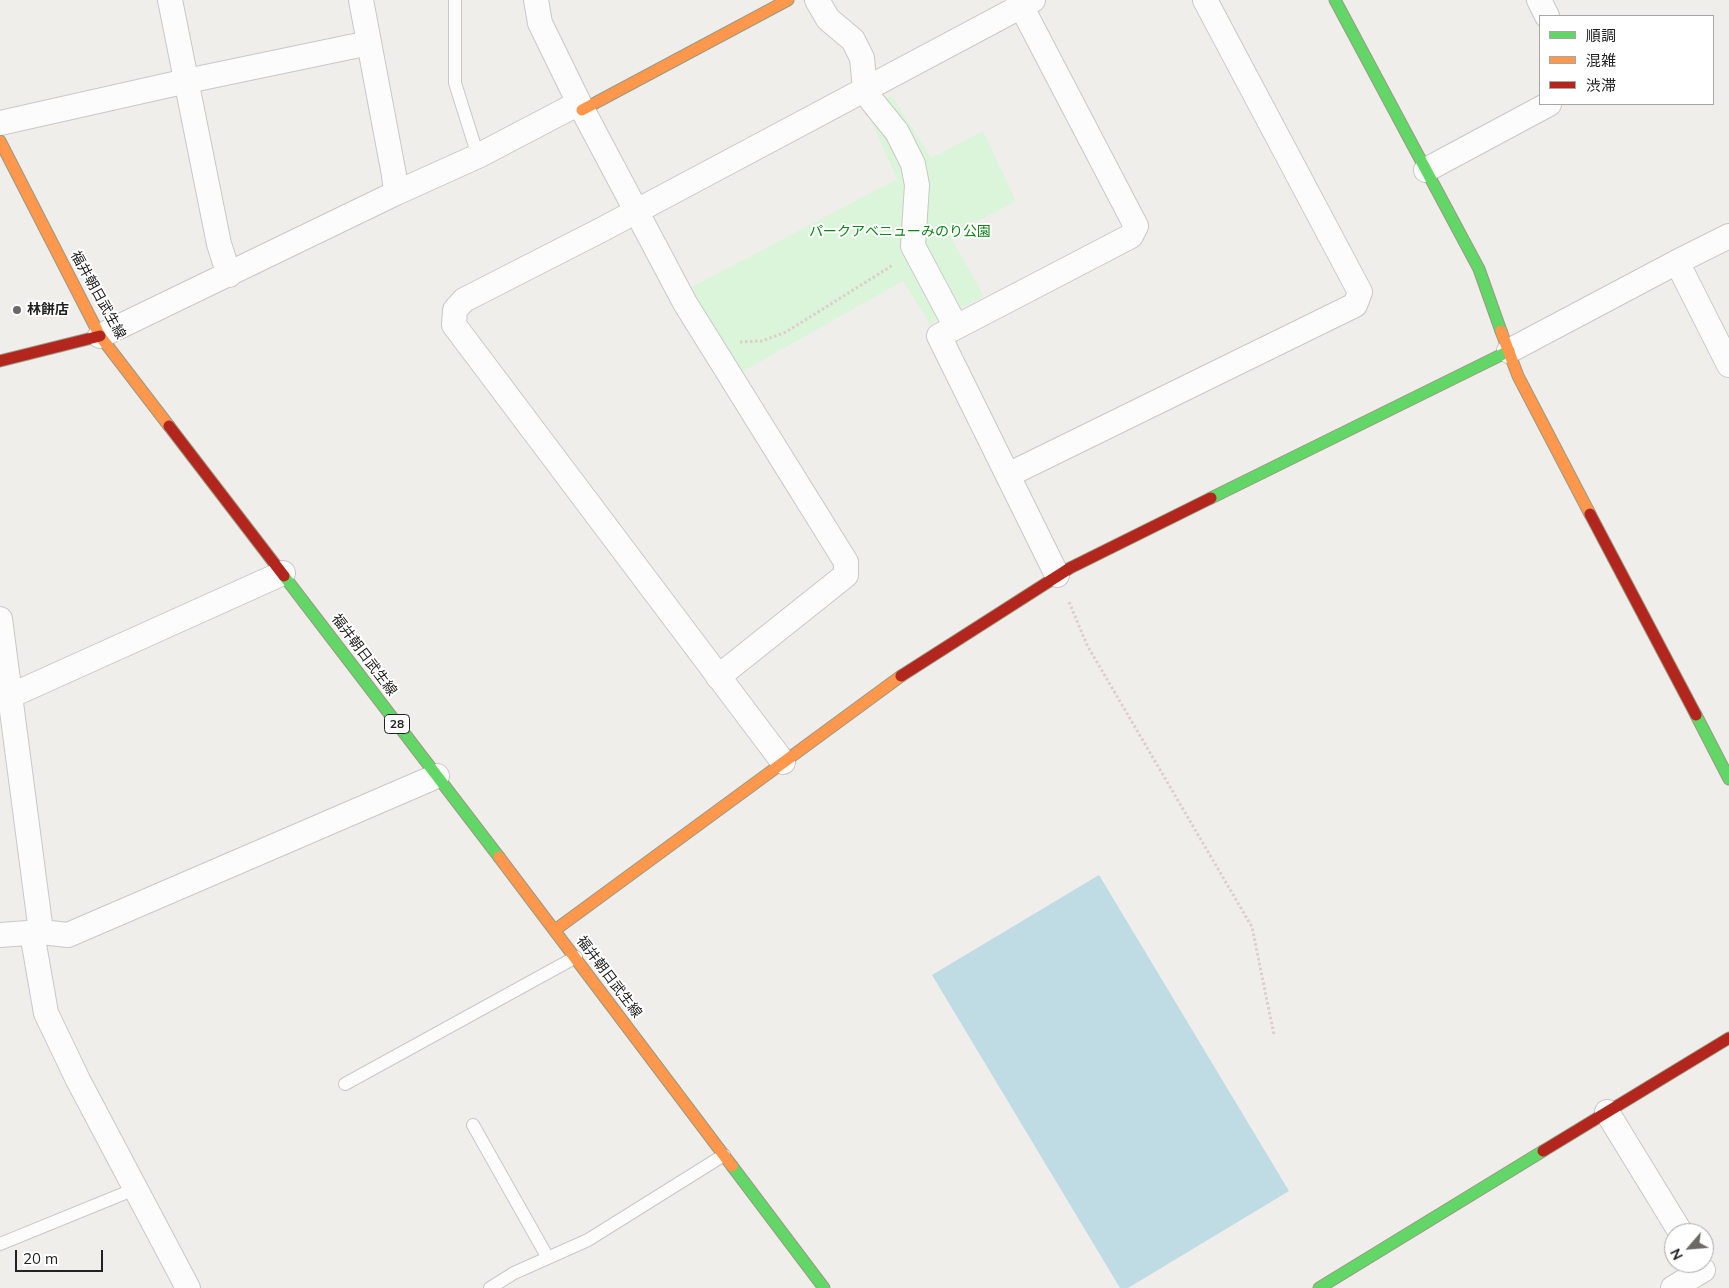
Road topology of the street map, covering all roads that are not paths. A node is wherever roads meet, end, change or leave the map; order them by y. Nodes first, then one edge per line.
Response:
1 (170, 0) edge
2 (361, 0) edge
3 (455, 0) edge
4 (536, 0) edge
5 (788, 0) edge
6 (817, 0) edge
7 (1205, 0) edge
8 (1335, 0) edge
9 (1539, 0) edge
10 (1024, 2) edge
11 (1546, 15) edge
12 (369, 43) junction
13 (187, 81) junction
14 (865, 89) junction
15 (1548, 105) edge
16 (581, 107) junction
17 (0, 123) edge
18 (0, 141) edge
19 (478, 156) junction
20 (1426, 170) junction
21 (396, 194) junction
22 (636, 211) junction
23 (1729, 236) edge
24 (1677, 262) junction
25 (229, 275) junction
26 (956, 328) junction
27 (100, 336) junction
28 (1508, 352) junction
29 (0, 361) edge
30 (1729, 366) edge
31 (1008, 475) junction
32 (283, 573) junction
33 (1057, 575) junction
34 (0, 619) edge
35 (2, 643) edge
36 (718, 677) junction
37 (10, 696) junction
38 (783, 762) junction
39 (437, 776) junction
40 (1729, 779) edge
41 (555, 930) junction
42 (36, 932) junction
43 (0, 935) edge
44 (576, 957) junction
45 (1729, 1038) edge
46 (345, 1084) dead end
47 (1607, 1112) junction
48 (473, 1125) dead end
49 (724, 1155) junction
50 (135, 1189) junction
51 (1675, 1223) edge
52 (0, 1244) edge
53 (548, 1258) junction
54 (1706, 1274) edge
55 (1325, 1286) edge
56 (188, 1288) edge
57 (490, 1288) edge
58 (824, 1288) edge
59 (1673, 1288) edge

1 - 13 street
2 - 12 street
3 - 19 lane
4 - 16 street
5 - 16 street
6 - 14 street
7 - 31 street
8 - 20 street
9 - 11 street
10 - 14 street
10 - 26 street
12 - 13 street
12 - 21 street
13 - 17 street
13 - 25 street
14 - 22 street
14 - 26 street
15 - 20 street
16 - 19 street
16 - 22 street
18 - 27 street, 福井朝日武生線 / 28
19 - 21 street
20 - 28 street
21 - 25 street
22 - 36 street
22 - 36 street
23 - 24 street
24 - 28 street
24 - 30 street
25 - 27 street
26 - 31 street
27 - 29 street
27 - 32 street, 福井朝日武生線 / 28
28 - 33 street
28 - 40 street
31 - 33 street
32 - 37 street
32 - 39 street, 福井朝日武生線 / 28
33 - 38 street
34 - 35 street
35 - 37 street
36 - 38 street
37 - 42 street
38 - 41 street
39 - 41 street, 福井朝日武生線 / 28
39 - 42 street
41 - 44 street, 福井朝日武生線 / 28
42 - 43 street
42 - 50 street
44 - 46 lane
44 - 49 street, 福井朝日武生線 / 28
45 - 47 street
47 - 51 street
47 - 55 street
48 - 53 lane
49 - 53 lane
49 - 58 street, 福井朝日武生線 / 28
50 - 52 lane
50 - 56 street
53 - 57 lane
54 - 59 street

